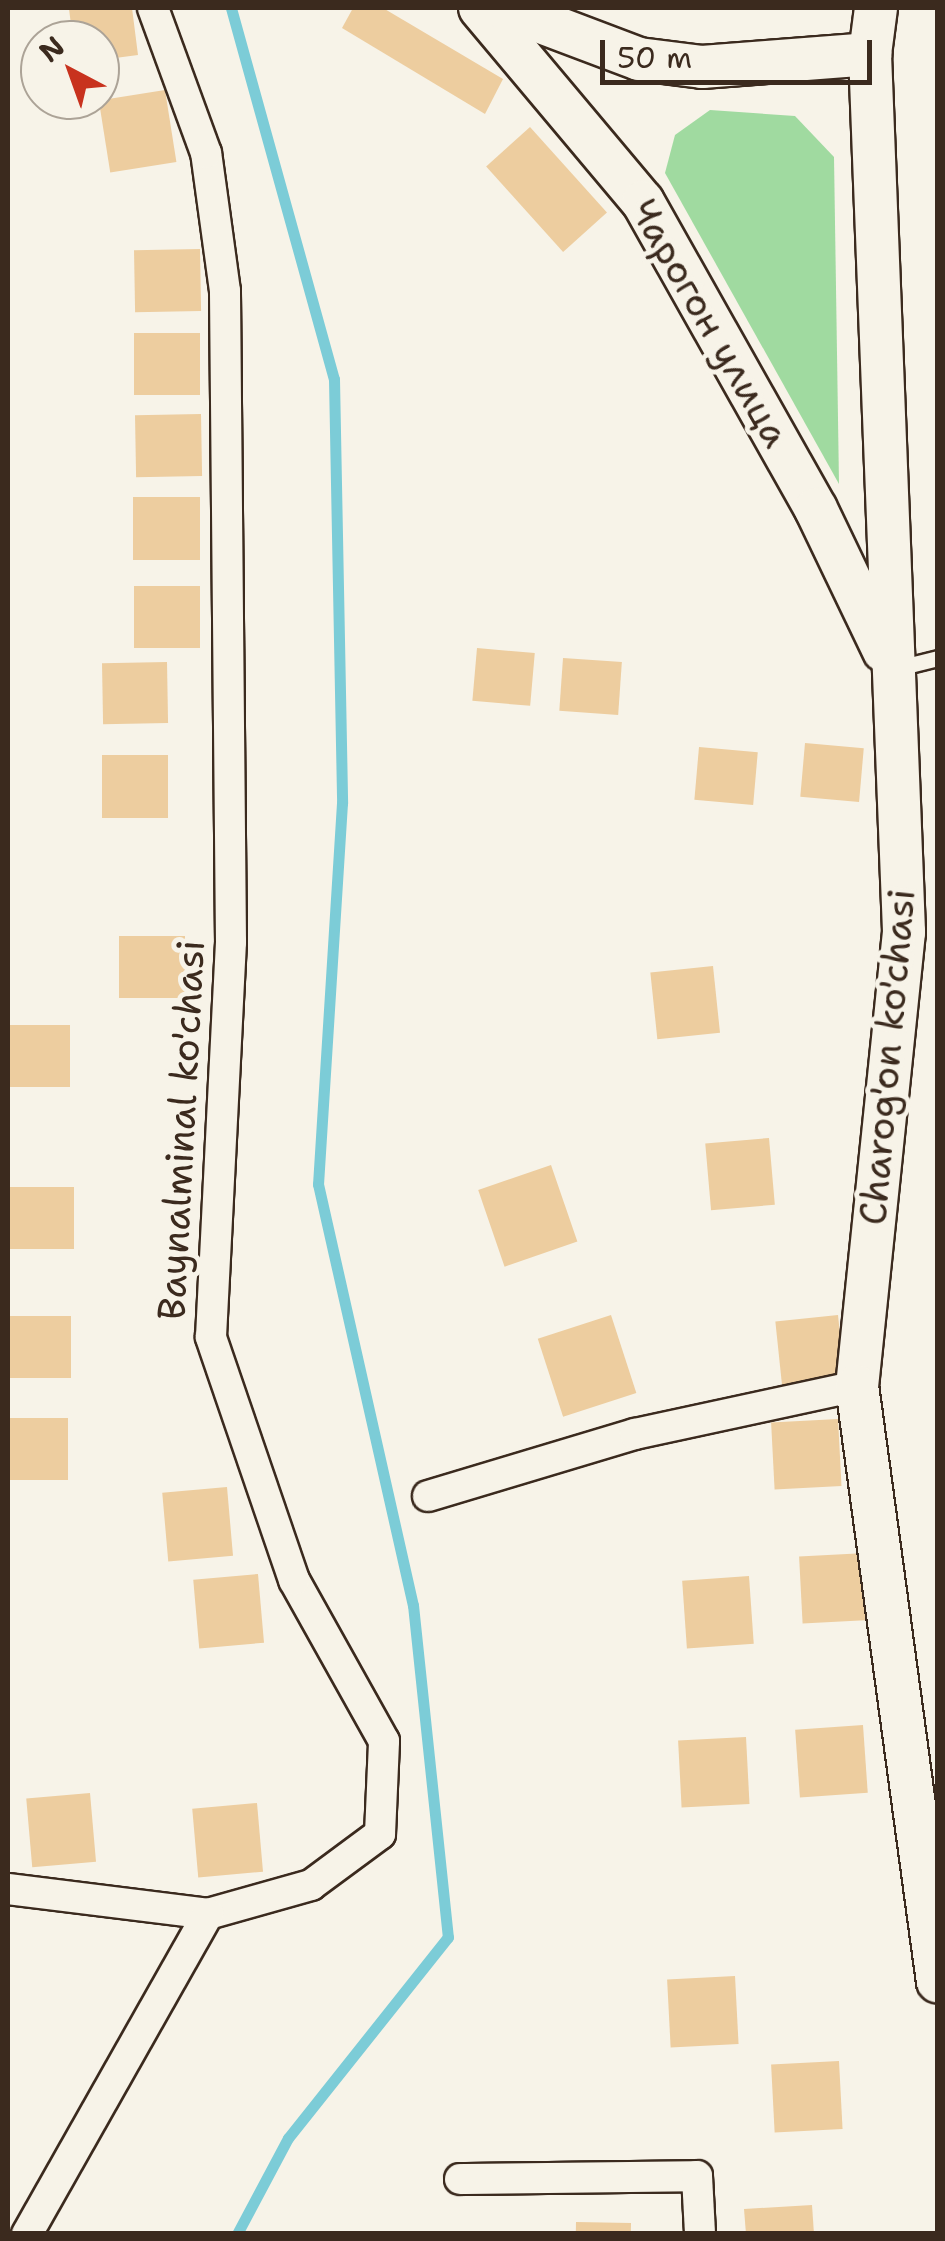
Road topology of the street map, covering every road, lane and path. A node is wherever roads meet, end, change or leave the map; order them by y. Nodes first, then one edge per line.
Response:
1 (152, 8) edge
2 (480, 8) edge
3 (504, 8) edge
4 (876, 8) edge
5 (870, 54) junction
6 (938, 658) edge
7 (893, 670) junction
8 (857, 1386) junction
9 (428, 1496) dead end
10 (8, 1889) edge
11 (208, 1914) junction
12 (938, 1982) edge
13 (460, 2179) dead end
14 (27, 2234) edge
15 (700, 2234) edge

1 - 11 street, Baynalminal ko'chasi
2 - 7 main road, Чарогон улица
3 - 5 main road
4 - 5 main road, Charog'on ko'chasi
5 - 7 main road, Charog'on ko'chasi
6 - 7 lane
7 - 8 main road, Charog'on ko'chasi
8 - 9 street
8 - 12 main road, Charog'on ko'chasi
10 - 11 street, Baynalminal ko'chasi
11 - 14 street
13 - 15 street

